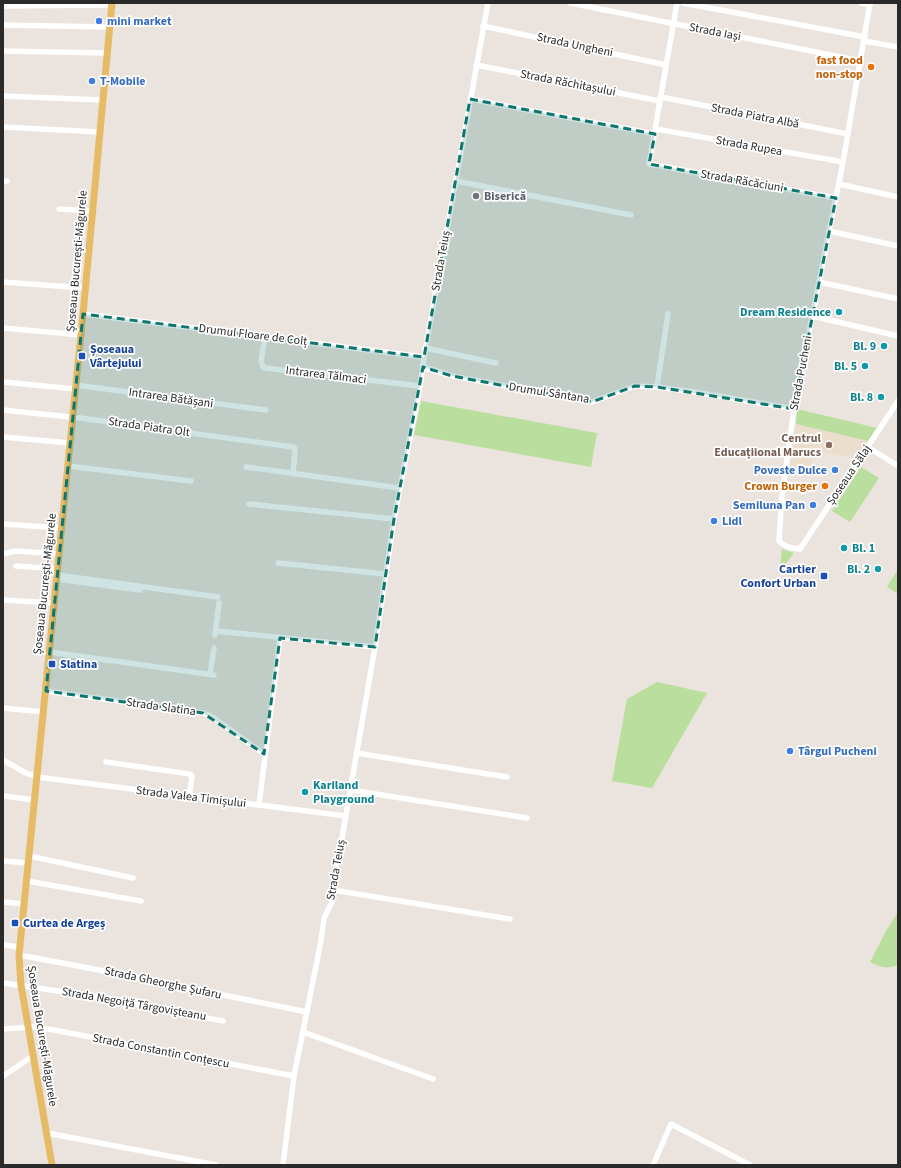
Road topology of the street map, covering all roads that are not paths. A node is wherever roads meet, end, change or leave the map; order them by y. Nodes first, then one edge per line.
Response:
1 (488, 3) edge
2 (570, 3) edge
3 (677, 3) edge
4 (683, 3) edge
5 (861, 3) edge
6 (112, 4) edge
7 (870, 4) edge
8 (3, 6) edge
9 (673, 24) junction
10 (3, 25) edge
11 (484, 26) junction
12 (109, 27) junction
13 (864, 39) junction
14 (898, 47) edge
15 (3, 51) edge
16 (107, 53) junction
17 (861, 61) junction
18 (666, 64) junction
19 (476, 65) junction
20 (3, 96) edge
21 (470, 99) junction
22 (661, 99) junction
23 (103, 100) junction
24 (3, 127) edge
25 (100, 132) junction
26 (655, 132) junction
27 (848, 134) junction
28 (843, 162) junction
29 (456, 180) junction
30 (838, 184) junction
31 (898, 197) edge
32 (836, 198) junction
33 (59, 209) dead end
34 (92, 211) junction
35 (631, 215) dead end
36 (829, 231) junction
37 (898, 246) edge
38 (3, 282) edge
39 (819, 282) junction
40 (85, 288) junction
41 (898, 299) edge
42 (83, 314) junction
43 (668, 314) dead end
44 (812, 316) junction
45 (3, 328) edge
46 (81, 335) junction
47 (898, 336) edge
48 (265, 337) junction
49 (425, 348) junction
50 (424, 357) junction
51 (496, 363) dead end
52 (423, 367) junction
53 (3, 382) edge
54 (420, 386) junction
55 (75, 387) junction
56 (657, 387) junction
57 (898, 401) edge
58 (794, 409) junction
59 (3, 410) edge
60 (266, 410) dead end
61 (73, 417) junction
62 (3, 437) edge
63 (70, 444) junction
64 (868, 447) junction
65 (68, 466) junction
66 (898, 466) edge
67 (246, 467) dead end
68 (293, 474) junction
69 (191, 481) dead end
70 (399, 488) junction
71 (249, 504) dead end
72 (394, 519) junction
73 (3, 524) edge
74 (62, 528) junction
75 (800, 549) joint
76 (3, 554) edge
77 (59, 554) junction
78 (278, 563) dead end
79 (16, 566) dead end
80 (386, 574) junction
81 (57, 575) junction
82 (140, 590) dead end
83 (3, 600) edge
84 (54, 603) junction
85 (280, 638) junction
86 (375, 647) junction
87 (214, 648) dead end
88 (50, 652) junction
89 (46, 691) junction
90 (3, 708) edge
91 (44, 712) junction
92 (356, 753) junction
93 (264, 754) junction
94 (3, 760) edge
95 (106, 762) dead end
96 (37, 777) junction
97 (506, 777) dead end
98 (350, 790) junction
99 (3, 796) edge
100 (189, 797) junction
101 (34, 800) junction
102 (259, 805) junction
103 (346, 816) junction
104 (527, 818) dead end
105 (29, 860) junction
106 (3, 861) edge
107 (133, 878) dead end
108 (27, 881) junction
109 (333, 890) junction
110 (142, 901) dead end
111 (3, 902) edge
112 (24, 904) junction
113 (510, 919) dead end
114 (3, 945) edge
115 (20, 951) junction
116 (3, 983) edge
117 (21, 985) junction
118 (307, 1012) junction
119 (223, 1021) dead end
120 (28, 1027) junction
121 (3, 1028) edge
122 (303, 1032) junction
123 (33, 1056) junction
124 (3, 1076) edge
125 (294, 1076) junction
126 (433, 1079) dead end
127 (47, 1133) junction
128 (52, 1165) edge
129 (216, 1165) edge
130 (283, 1165) edge
131 (654, 1165) edge
132 (750, 1165) edge

1 - 11 street, Strada Teiuș
2 - 9 street, Strada Iași
3 - 9 street
4 - 13 street
5 - 7 street
6 - 8 street
6 - 12 main road, Șoseaua București-Măgurele
7 - 13 street, Strada Pucheni
9 - 17 street, Strada Iași
9 - 18 street
10 - 12 street
11 - 18 street, Strada Ungheni
11 - 19 street, Strada Teiuș
12 - 16 main road, Șoseaua București-Măgurele
13 - 14 street
13 - 17 street, Strada Pucheni
15 - 16 street
16 - 23 main road, Șoseaua București-Măgurele
17 - 27 street, Strada Pucheni
18 - 22 street
19 - 21 street, Strada Teiuș
19 - 22 street, Strada Răchitașului
20 - 23 street
21 - 26 street, Strada Rupea
21 - 29 street, Strada Teiuș
22 - 26 street
22 - 27 street, Strada Piatra Albă
23 - 25 main road, Șoseaua București-Măgurele
24 - 25 street
25 - 34 main road, Șoseaua București-Măgurele
26 - 28 street, Strada Rupea
26 - 32 street, Strada Răcăciuni
27 - 28 street, Strada Pucheni
28 - 30 street, Strada Pucheni
29 - 35 street
29 - 49 street, Strada Teiuș
30 - 31 street
30 - 32 street, Strada Pucheni
32 - 36 street, Strada Pucheni
33 - 34 street
34 - 40 main road, Șoseaua București-Măgurele
36 - 37 street
36 - 39 street, Strada Pucheni
38 - 40 street
39 - 41 street
39 - 44 street, Strada Pucheni
40 - 42 main road, Șoseaua București-Măgurele
42 - 46 main road, Șoseaua București-Măgurele
42 - 48 street, Drumul Floare de Colț
43 - 56 street
44 - 47 street
44 - 58 street, Strada Pucheni
45 - 46 street
46 - 55 main road, Șoseaua București-Măgurele
48 - 50 street, Drumul Floare de Colț
48 - 54 street, Intrarea Tălmaci
49 - 50 street, Strada Teiuș
49 - 51 street
50 - 52 street, Strada Teiuș
52 - 54 street, Strada Teiuș
52 - 56 street, Drumul Sântana
53 - 55 street, Intrarea Bătășani
54 - 70 street, Strada Teiuș
55 - 60 street, Intrarea Bătășani
55 - 61 main road, Șoseaua București-Măgurele
56 - 58 street, Drumul Sântana
57 - 64 street, Șoseaua Sălaj
58 - 75 street, Strada Pucheni
59 - 61 street, Strada Piatra Olt
61 - 63 main road, Șoseaua București-Măgurele
61 - 68 street, Strada Piatra Olt
62 - 63 street
63 - 65 main road, Șoseaua București-Măgurele
64 - 66 street
64 - 75 street, Șoseaua Sălaj
65 - 69 street
65 - 74 main road, Șoseaua București-Măgurele
67 - 68 street
68 - 70 street
70 - 72 street, Strada Teiuș
71 - 72 street
72 - 80 street, Strada Teiuș
73 - 74 street
74 - 77 main road, Șoseaua București-Măgurele
76 - 77 street
77 - 81 main road, Șoseaua București-Măgurele
78 - 80 street
79 - 81 street
80 - 86 street, Strada Teiuș
81 - 82 street
81 - 84 main road, Șoseaua București-Măgurele
81 - 85 street
83 - 84 street
84 - 88 main road, Șoseaua București-Măgurele
85 - 86 street
85 - 93 street
86 - 92 street, Strada Teiuș
87 - 88 street
88 - 89 main road, Șoseaua București-Măgurele
89 - 91 main road, Șoseaua București-Măgurele
89 - 93 street, Strada Slatina
90 - 91 street
91 - 96 main road, Șoseaua București-Măgurele
92 - 97 street
92 - 98 street, Strada Teiuș
93 - 102 street
94 - 96 street, Strada Valea Timișului
95 - 100 street
96 - 100 street, Strada Valea Timișului
96 - 101 main road, Șoseaua București-Măgurele
98 - 103 street, Strada Teiuș
98 - 104 street
99 - 101 street
100 - 102 street, Strada Valea Timișului
101 - 105 main road, Șoseaua București-Măgurele
102 - 103 street, Strada Valea Timișului
103 - 109 street, Strada Teiuș
105 - 106 street
105 - 107 street
105 - 108 main road, Șoseaua București-Măgurele
108 - 110 street
108 - 112 main road, Șoseaua București-Măgurele
109 - 113 street
109 - 118 street, Strada Teiuș
111 - 112 street
112 - 115 main road, Șoseaua București-Măgurele
114 - 115 street, Strada Gheorghe Șufaru
115 - 117 main road, Șoseaua București-Măgurele
115 - 118 street, Strada Gheorghe Șufaru
116 - 117 street, Strada Negoiță Târgovișteanu
117 - 119 street, Strada Negoiță Târgovișteanu
117 - 120 main road, Șoseaua București-Măgurele
118 - 122 street, Strada Teiuș
120 - 121 street, Strada Constantin Conțescu
120 - 123 main road, Șoseaua București-Măgurele
120 - 125 street, Strada Constantin Conțescu
122 - 125 street, Strada Teiuș
122 - 126 street
123 - 124 street
123 - 127 main road, Șoseaua București-Măgurele
125 - 130 street, Strada Teiuș
127 - 128 main road, Șoseaua București-Măgurele
127 - 129 street
131 - 132 street

